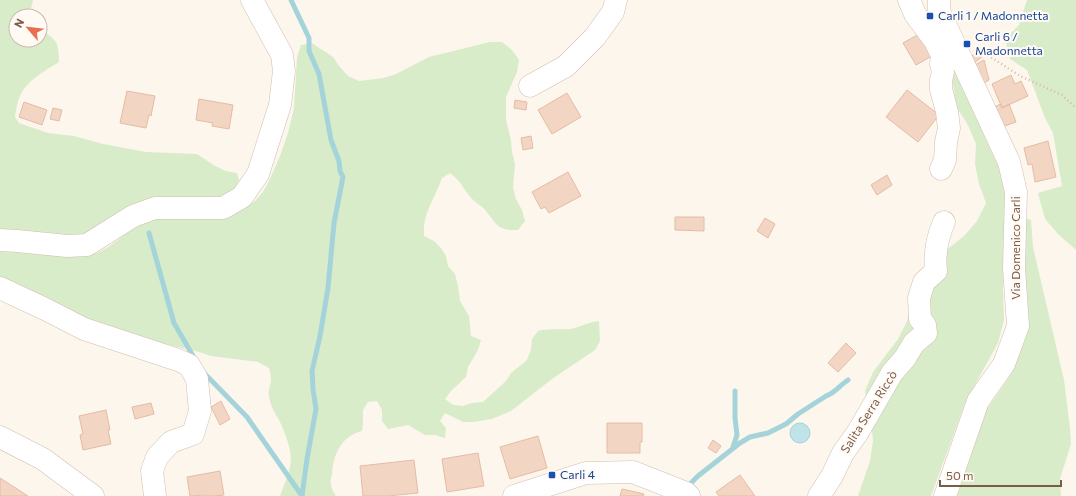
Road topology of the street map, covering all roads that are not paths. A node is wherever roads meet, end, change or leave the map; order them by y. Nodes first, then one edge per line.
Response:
1 (252, 0) edge
2 (616, 0) edge
3 (909, 0) edge
4 (938, 0) edge
5 (530, 86) dead end
6 (942, 169) dead end
7 (944, 222) dead end
8 (0, 240) edge
9 (0, 288) edge
10 (0, 437) edge
11 (93, 496) edge
12 (156, 496) edge
13 (514, 496) edge
14 (689, 496) edge
15 (819, 496) edge
16 (945, 496) edge

1 - 8 street
2 - 5 street
3 - 6 street
4 - 16 street, Via Domenico Carli
7 - 15 street, Salita Serra Riccò
9 - 12 street
10 - 11 street
13 - 14 street

